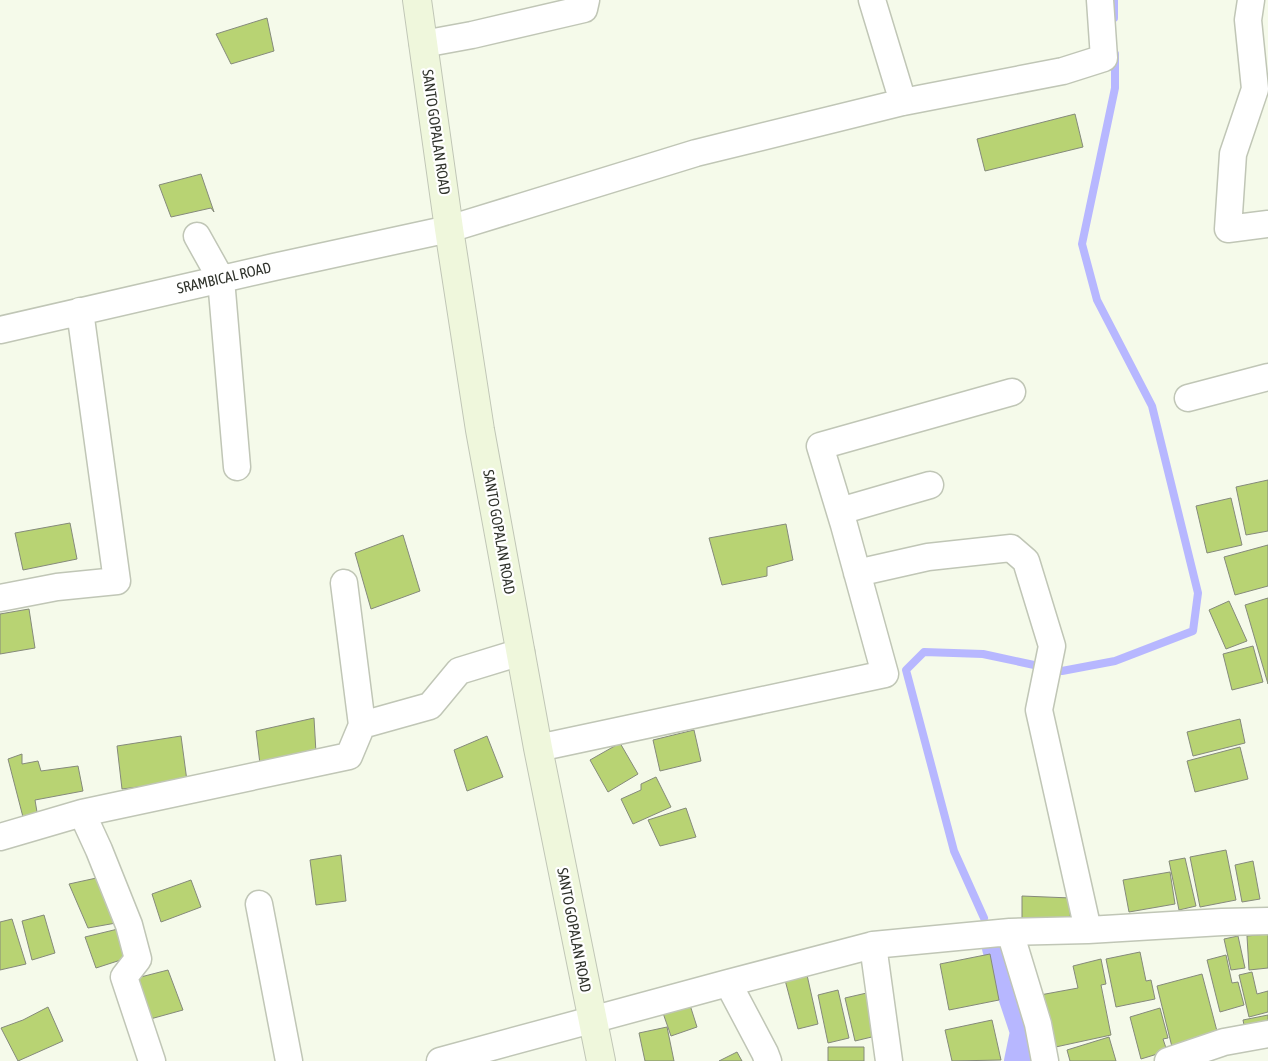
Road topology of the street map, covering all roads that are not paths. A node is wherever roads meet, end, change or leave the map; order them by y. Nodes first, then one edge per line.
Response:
1 (417, 0) edge
2 (586, 0) edge
3 (872, 0) edge
4 (1100, 0) edge
5 (1251, 0) edge
6 (423, 44) junction
7 (904, 102) junction
8 (1268, 224) edge
9 (449, 229) junction
10 (197, 236) dead end
11 (220, 279) junction
12 (80, 311) junction
13 (0, 330) edge
14 (1268, 378) edge
15 (1012, 392) dead end
16 (1188, 398) dead end
17 (237, 467) dead end
18 (930, 485) dead end
19 (840, 512) junction
20 (857, 573) junction
21 (344, 583) dead end
22 (0, 598) edge
23 (521, 652) junction
24 (362, 725) junction
25 (538, 748) junction
26 (82, 813) junction
27 (0, 837) edge
28 (259, 904) dead end
29 (1268, 920) edge
30 (1088, 930) junction
31 (1010, 932) junction
32 (873, 945) junction
33 (728, 983) junction
34 (592, 1019) junction
35 (1268, 1034) edge
36 (152, 1061) edge
37 (289, 1061) edge
38 (440, 1061) edge
39 (601, 1061) edge
40 (768, 1061) edge
41 (889, 1061) edge
42 (1045, 1061) edge
43 (1168, 1061) edge

1 - 6 main road, SANTO GOPALAN ROAD
2 - 6 street
3 - 7 street
4 - 7 street, SRAMBICAL ROAD
5 - 8 street
6 - 9 main road, SANTO GOPALAN ROAD
7 - 9 street, SRAMBICAL ROAD
9 - 11 street, SRAMBICAL ROAD
9 - 23 main road, SANTO GOPALAN ROAD
10 - 11 street
11 - 12 street, SRAMBICAL ROAD
11 - 17 street
12 - 13 street, SRAMBICAL ROAD
12 - 22 street
14 - 16 street
15 - 19 street
18 - 19 street
19 - 20 street
20 - 25 street
20 - 30 street
21 - 24 street
23 - 24 street
23 - 25 main road, SANTO GOPALAN ROAD
24 - 26 street
25 - 34 main road, SANTO GOPALAN ROAD
26 - 27 street
26 - 36 street
28 - 37 street
29 - 30 street
30 - 31 street
31 - 32 street
31 - 42 street
32 - 33 street
32 - 41 street
33 - 34 street
33 - 40 street
34 - 38 street
34 - 39 main road, SANTO GOPALAN ROAD
35 - 43 street

